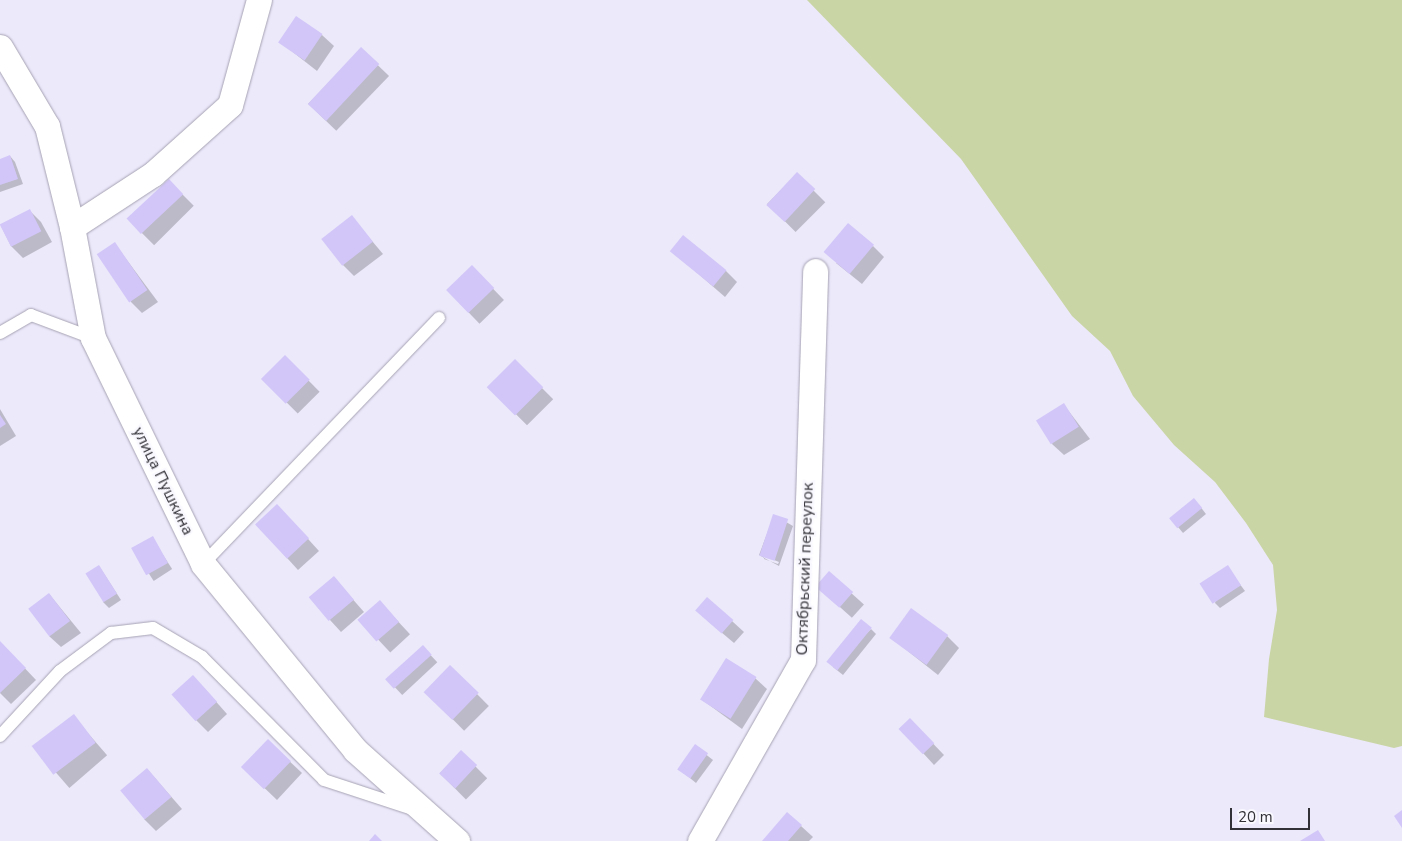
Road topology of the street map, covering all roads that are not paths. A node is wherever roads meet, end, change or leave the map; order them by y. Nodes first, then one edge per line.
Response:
1 (259, 0) edge
2 (0, 47) edge
3 (72, 227) junction
4 (815, 271) dead end
5 (439, 318) dead end
6 (0, 333) edge
7 (93, 338) junction
8 (204, 564) junction
9 (0, 736) edge
10 (426, 813) junction
11 (458, 841) edge
12 (700, 841) edge

1 - 3 street
2 - 3 street, улица Пушкина
3 - 7 street, улица Пушкина
4 - 12 street, Октябрьский переулок
5 - 8 lane
6 - 7 lane
7 - 8 street, улица Пушкина
8 - 10 street, улица Пушкина
9 - 10 lane
10 - 11 street, улица Пушкина

